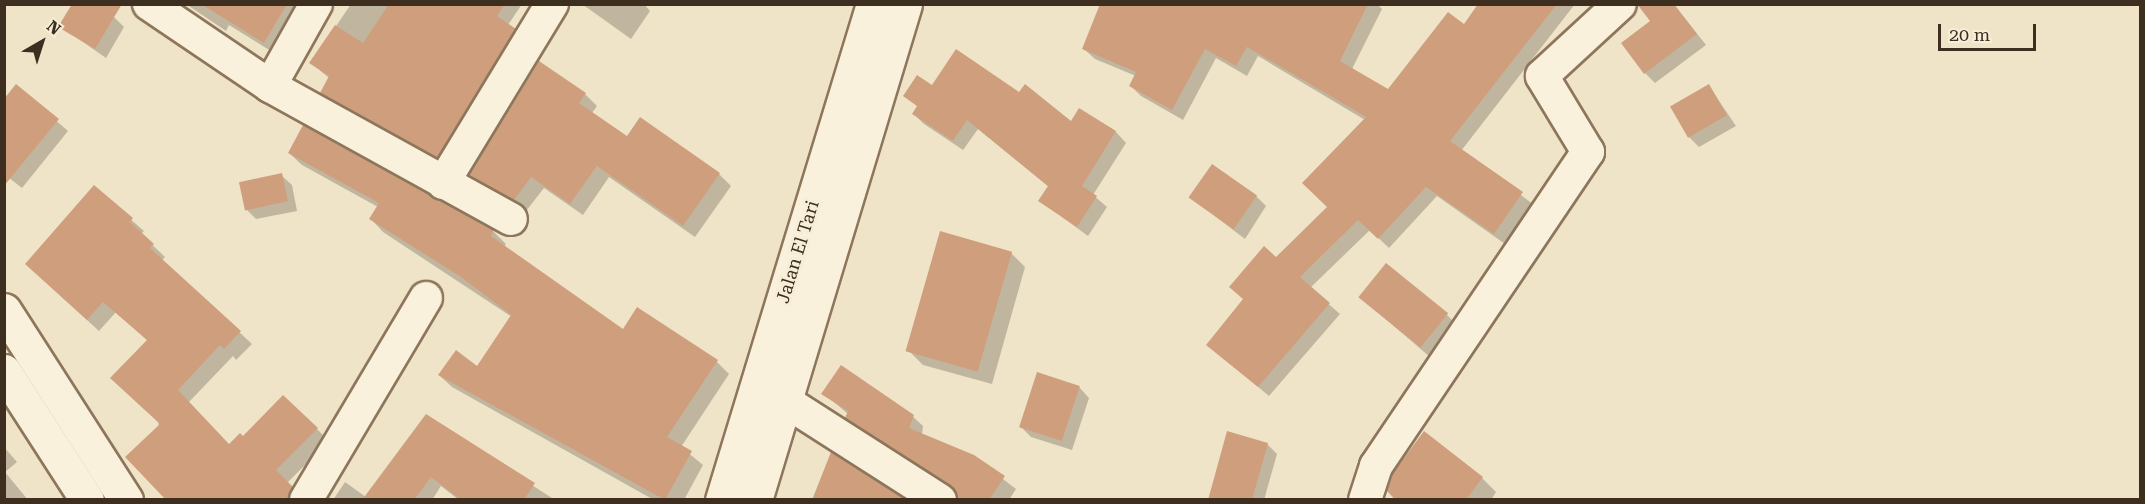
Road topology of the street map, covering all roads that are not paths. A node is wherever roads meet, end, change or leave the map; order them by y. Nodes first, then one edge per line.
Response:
1 (148, 4) edge
2 (316, 4) edge
3 (552, 4) edge
4 (873, 4) edge
5 (905, 4) edge
6 (1620, 4) edge
7 (270, 86) junction
8 (442, 183) junction
9 (511, 219) dead end
10 (426, 298) dead end
11 (4, 310) edge
12 (4, 371) edge
13 (785, 401) junction
14 (87, 500) edge
15 (126, 500) edge
16 (306, 500) edge
17 (722, 500) edge
18 (755, 500) edge
19 (940, 500) edge
20 (1365, 500) edge

1 - 7 street
2 - 7 street
3 - 8 street
4 - 17 street, Jalan El Tari
5 - 13 street, Jalan El Tari
6 - 20 street
7 - 8 street
8 - 9 street
10 - 16 street
11 - 15 street
12 - 14 street
13 - 18 street, Jalan El Tari
13 - 19 street

